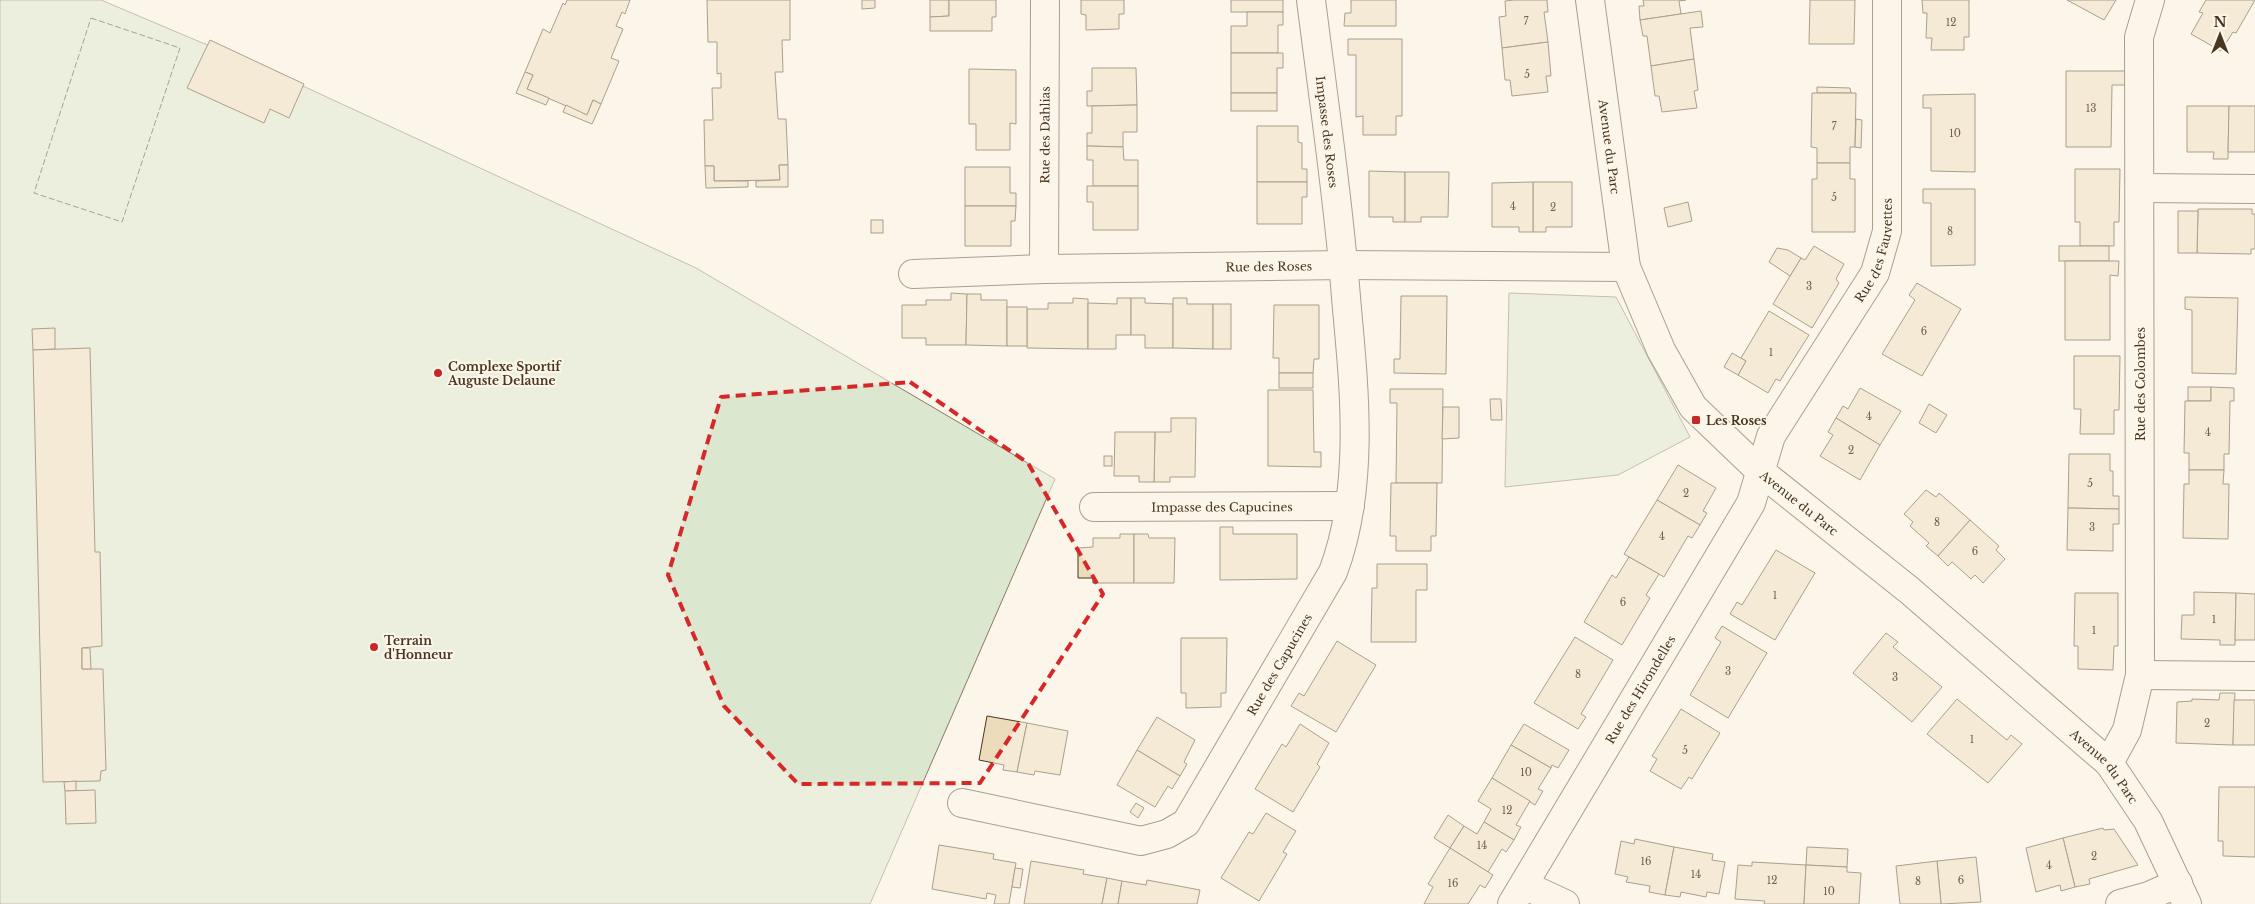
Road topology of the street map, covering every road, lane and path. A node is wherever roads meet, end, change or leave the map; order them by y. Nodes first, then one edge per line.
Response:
1 (1045, 0) edge
2 (1311, 0) edge
3 (1590, 0) edge
4 (1887, 0) edge
5 (2150, 0) edge
6 (2140, 188) junction
7 (2255, 189) edge
8 (1344, 265) junction
9 (1626, 267) junction
10 (1044, 269) junction
11 (913, 274) dead end
12 (1761, 472) junction
13 (1350, 506) junction
14 (1094, 507) dead end
15 (2140, 675) junction
16 (2255, 676) edge
17 (2109, 763) junction
18 (962, 803) dead end
19 (2182, 894) edge
20 (1518, 895) edge
21 (1564, 904) edge
22 (2120, 904) edge

1 - 10 street, Rue des Dahlias
2 - 8 street, Impasse des Roses
3 - 9 street, Avenue du Parc
4 - 12 street, Rue des Fauvettes
5 - 6 street, Rue des Colombes
6 - 7 street
6 - 15 street, Rue des Colombes
8 - 9 street, Rue des Roses
8 - 10 street, Rue des Roses
8 - 13 street, Rue des Capucines
9 - 12 street, Avenue du Parc
10 - 11 street, Rue des Roses
12 - 17 street, Avenue du Parc
12 - 20 street, Rue des Hirondelles
13 - 14 street, Impasse des Capucines
13 - 18 street, Rue des Capucines
15 - 16 street
15 - 17 street, Rue des Colombes
17 - 19 street, Avenue du Parc
19 - 22 street
20 - 21 street

